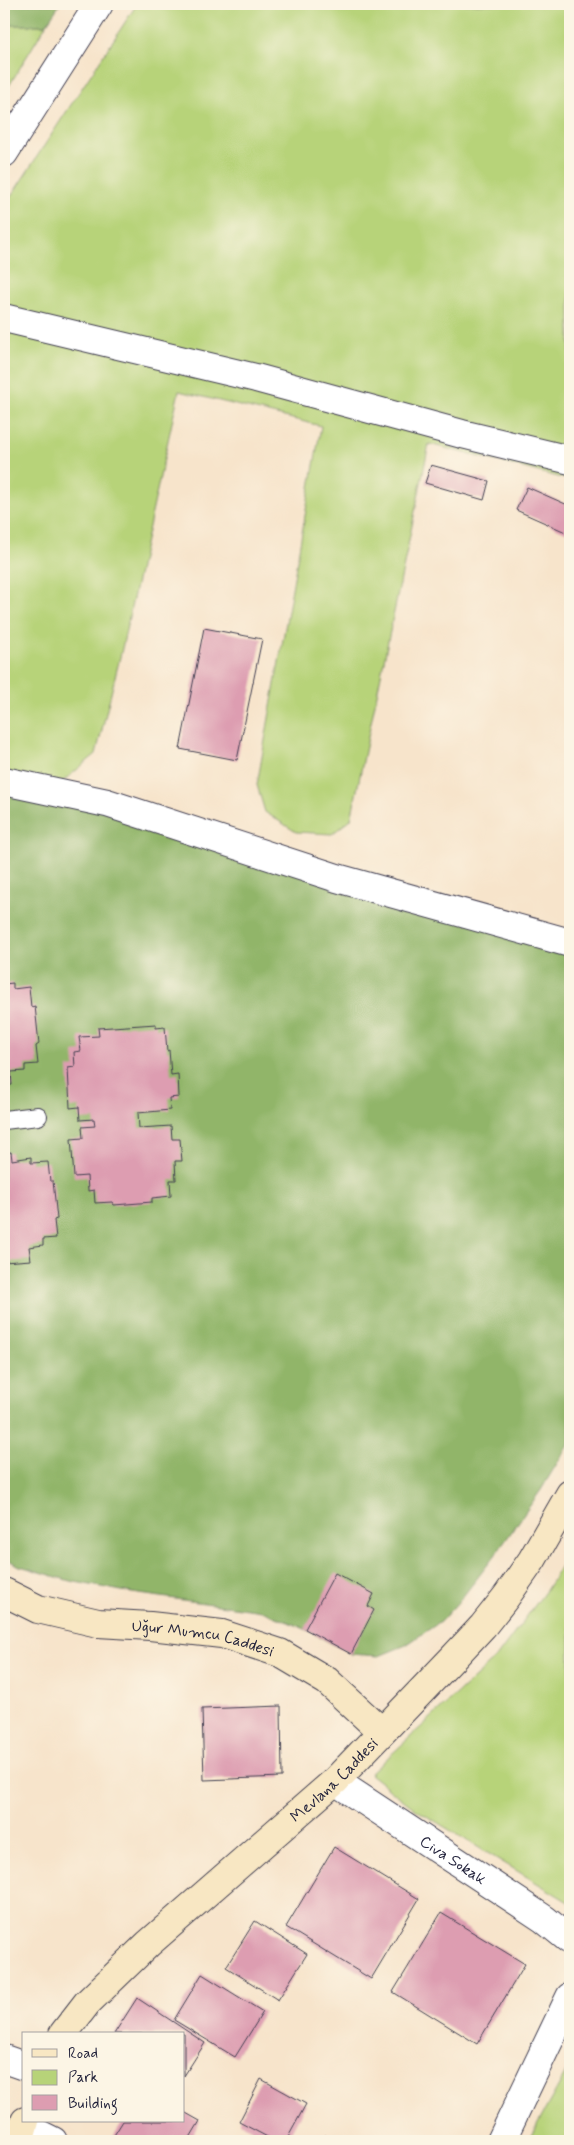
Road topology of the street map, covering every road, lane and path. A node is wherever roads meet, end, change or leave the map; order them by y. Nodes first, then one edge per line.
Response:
1 (99, 4) edge
2 (4, 153) edge
3 (4, 318) edge
4 (570, 460) edge
5 (4, 781) edge
6 (570, 943) edge
7 (38, 1116) dead end
8 (4, 1120) edge
9 (570, 1494) edge
10 (4, 1592) edge
11 (381, 1731) junction
12 (335, 1781) junction
13 (566, 1930) edge
14 (570, 1997) edge
15 (65, 2032) edge
16 (4, 2058) edge
17 (22, 2065) edge
18 (22, 2129) edge
19 (53, 2141) edge
20 (501, 2141) edge

1 - 2 street
3 - 4 street
5 - 6 street
7 - 8 lane
9 - 11 street, Mevlana Caddesi
10 - 11 street, Uğur Mumcu Caddesi
11 - 12 street, Mevlana Caddesi
12 - 13 street, Civa Sokak
12 - 15 street, Mevlana Caddesi
14 - 20 street
16 - 17 street
18 - 19 street

